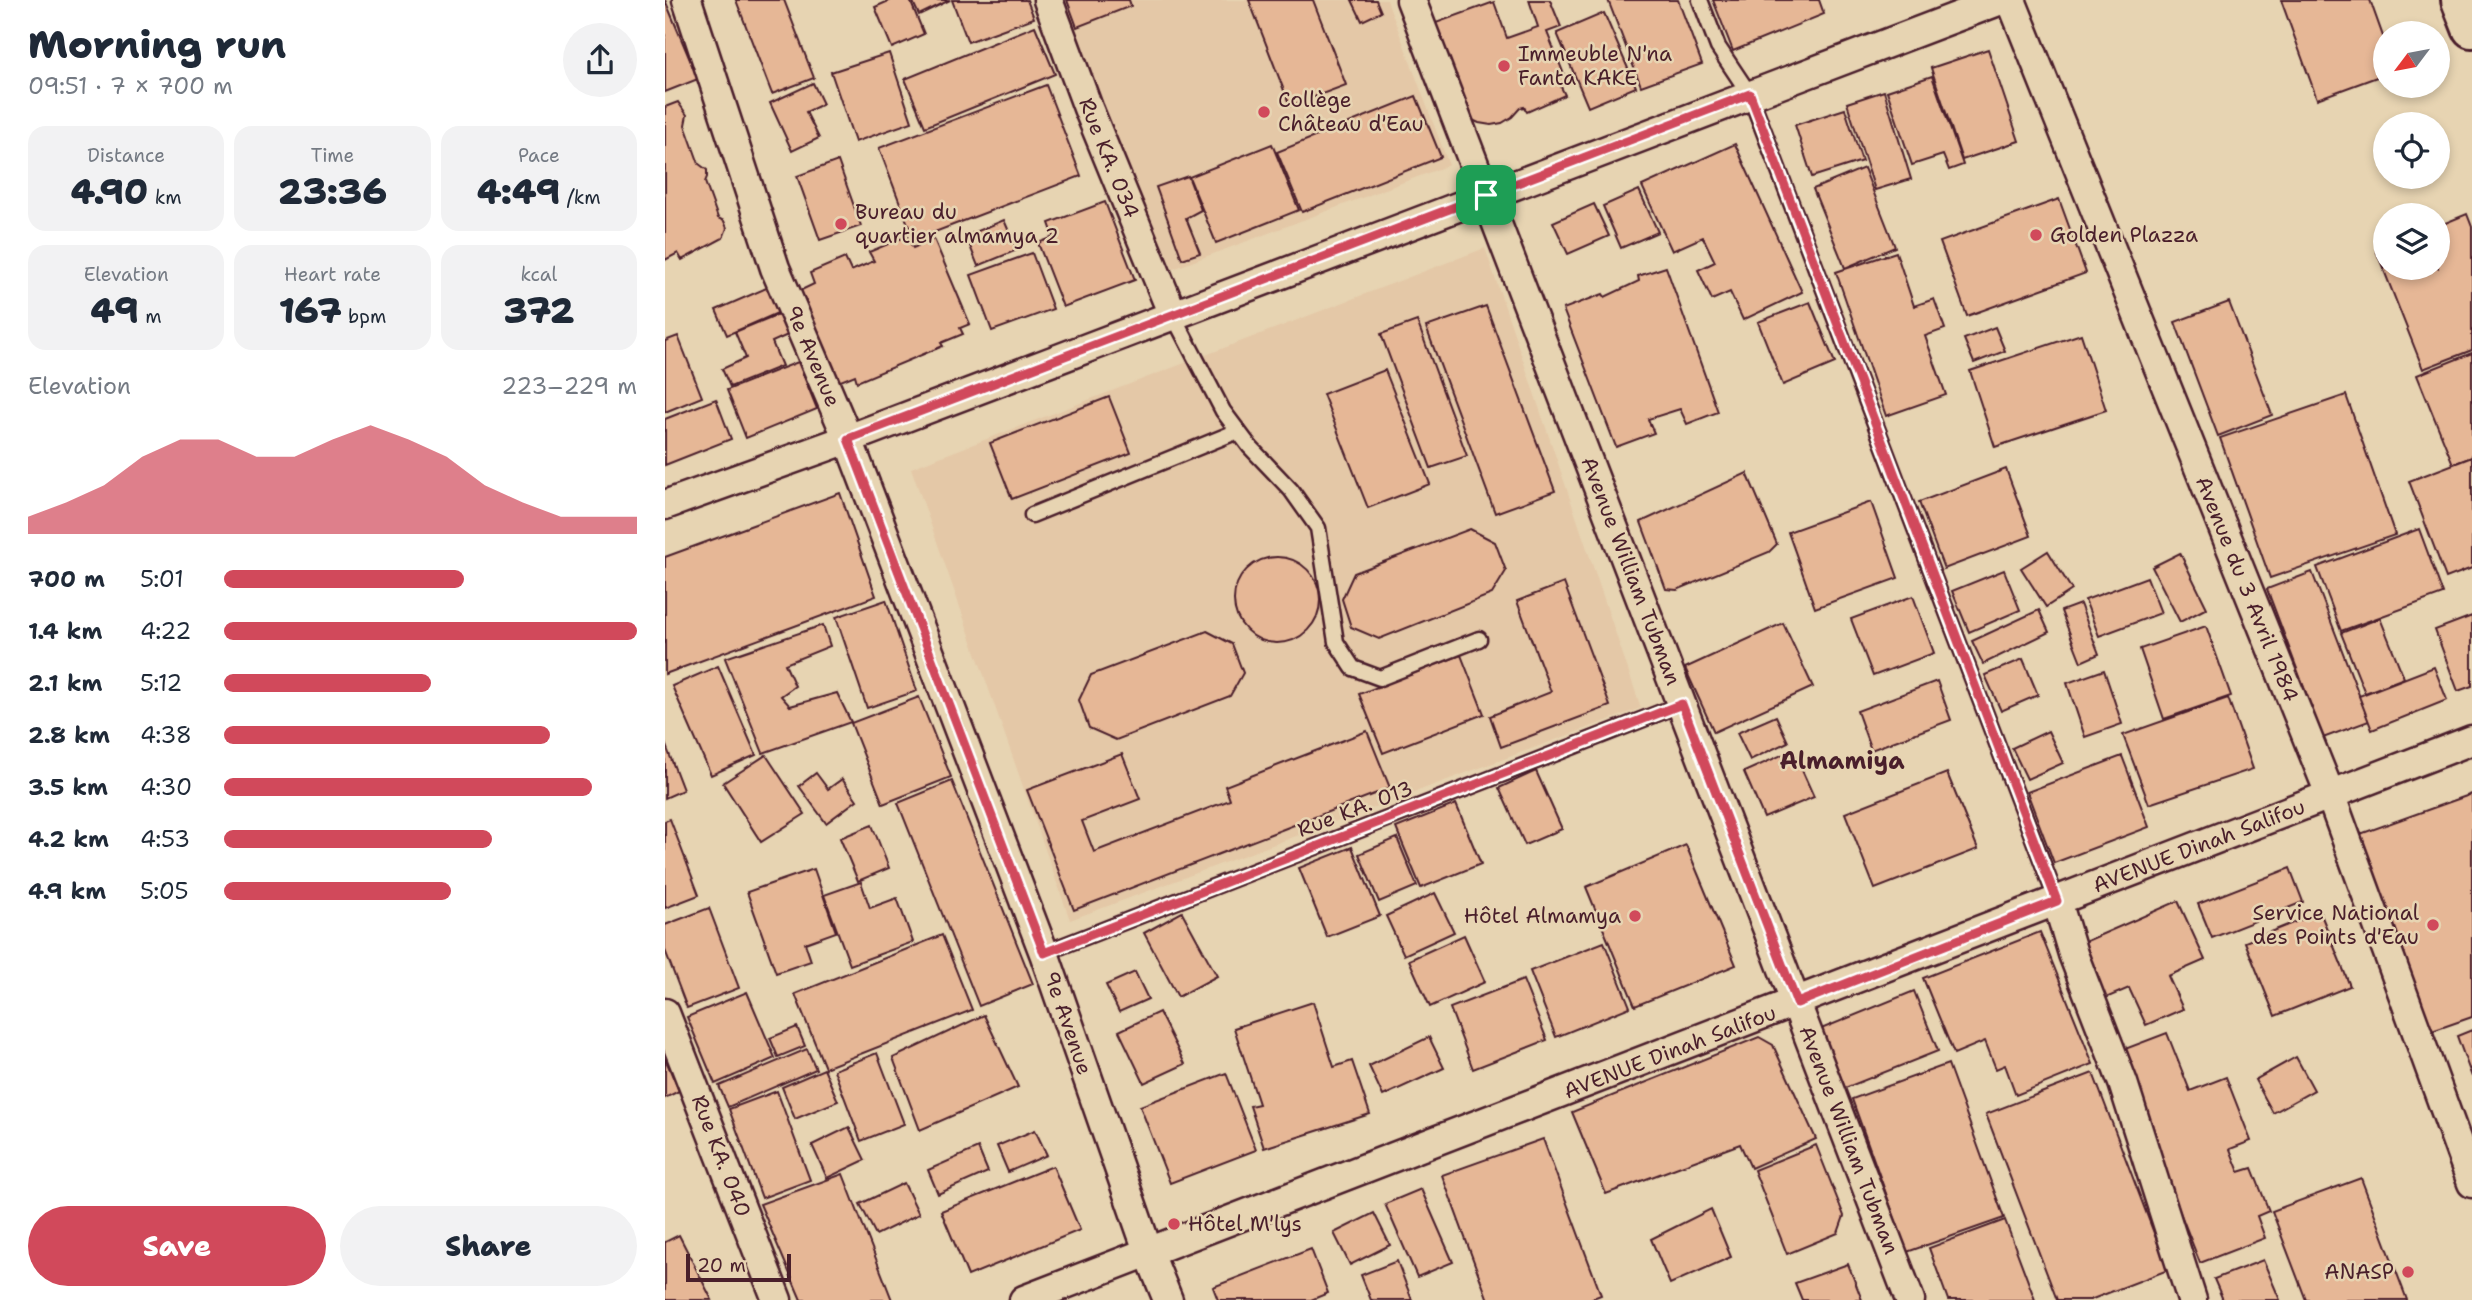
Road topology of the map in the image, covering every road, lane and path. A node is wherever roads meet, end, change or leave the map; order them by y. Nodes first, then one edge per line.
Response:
1 (687, 0) edge
2 (1048, 0) edge
3 (1411, 0) edge
4 (1700, 0) edge
5 (2001, 0) edge
6 (2011, 0) edge
7 (2461, 0) edge
8 (2472, 28) edge
9 (1750, 94) junction
10 (1486, 195) junction
11 (1173, 315) junction
12 (1238, 431) junction
13 (848, 439) junction
14 (665, 506) edge
15 (1033, 515) dead end
16 (1479, 639) dead end
17 (1682, 704) junction
18 (2472, 740) edge
19 (2330, 794) junction
20 (2057, 901) junction
21 (1044, 953) junction
22 (1797, 1003) junction
23 (665, 1013) edge
24 (2472, 1183) edge
25 (1148, 1251) junction
26 (777, 1300) edge
27 (1024, 1300) edge
28 (1168, 1300) edge
29 (1910, 1300) edge
30 (2192, 1300) edge

1 - 13 street, 9e Avenue
2 - 11 street, Rue KA. 034
3 - 10 street, Avenue William Tubman
4 - 9 lane
5 - 9 street
6 - 19 street, Avenue du 3 Avril 1984
7 - 8 main road
9 - 10 street
9 - 20 lane
10 - 11 street
10 - 17 street, Avenue William Tubman
11 - 12 lane
11 - 13 street
12 - 15 lane
12 - 16 lane
13 - 14 street
13 - 21 street, 9e Avenue
17 - 21 lane, Rue KA. 013
17 - 22 street, Avenue William Tubman
18 - 19 street, AVENUE Dinah Salifou
19 - 20 street, AVENUE Dinah Salifou
19 - 24 street, Avenue du 3 Avril 1984
20 - 22 street, AVENUE Dinah Salifou
20 - 30 street
21 - 25 street, 9e Avenue
22 - 25 street, AVENUE Dinah Salifou
22 - 29 street, Avenue William Tubman
23 - 26 street, Rue KA. 040
25 - 27 street, AVENUE Dinah Salifou
25 - 28 street, 9e Avenue

